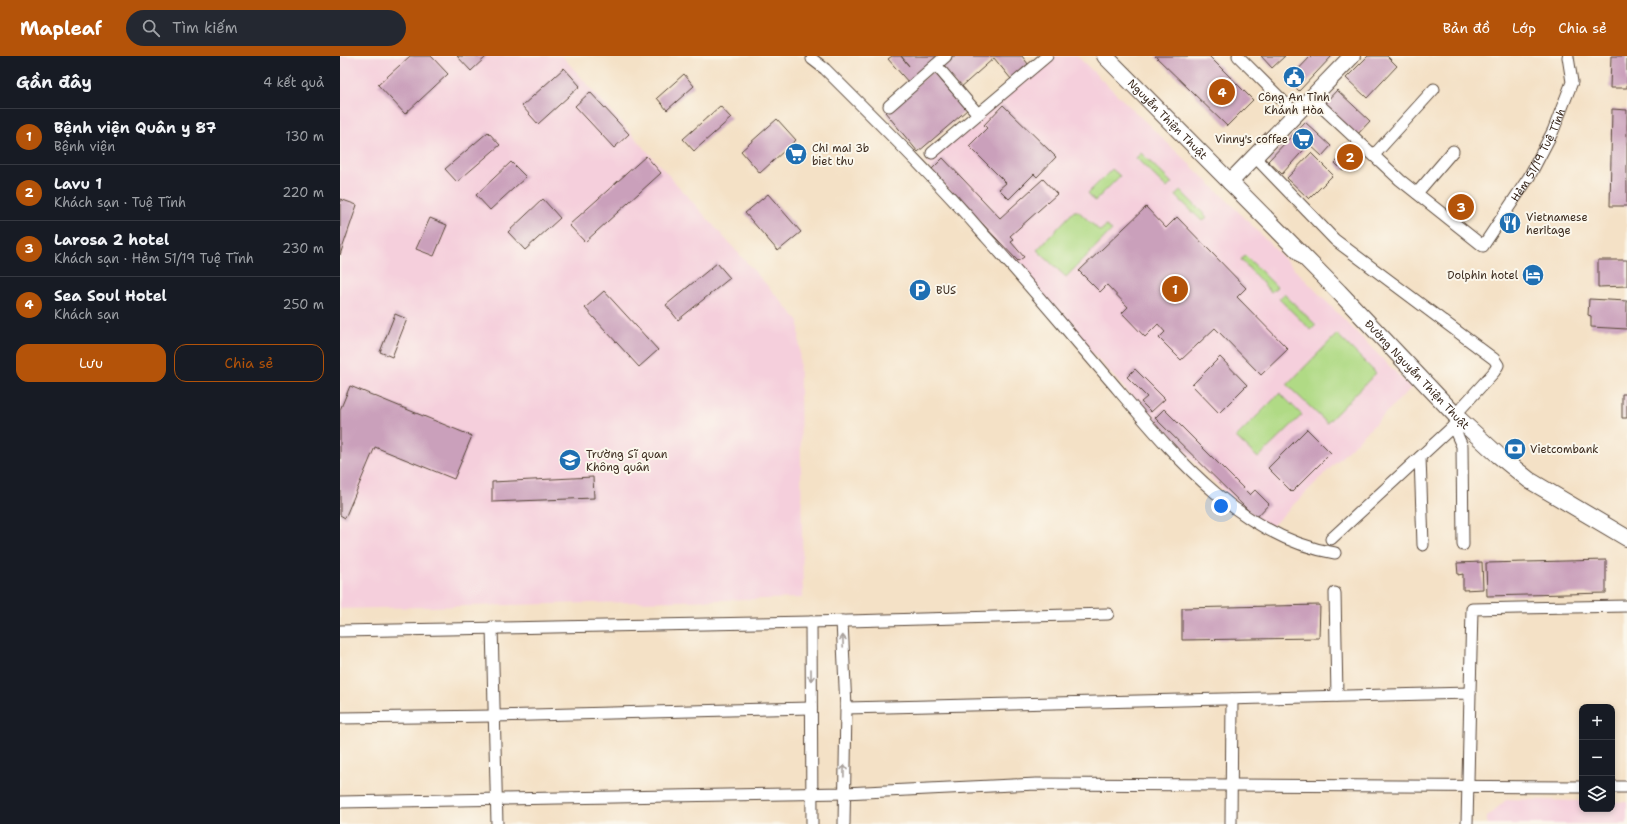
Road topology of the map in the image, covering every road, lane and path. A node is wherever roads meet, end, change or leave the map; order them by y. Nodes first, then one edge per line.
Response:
1 (946, 56) edge
2 (1047, 56) edge
3 (1105, 56) edge
4 (1238, 56) edge
5 (1352, 56) edge
6 (1568, 57) edge
7 (812, 59) dead end
8 (936, 65) junction
9 (1434, 89) dead end
10 (1312, 98) junction
11 (889, 106) dead end
12 (978, 114) junction
13 (1296, 114) junction
14 (1453, 151) dead end
15 (932, 153) dead end
16 (1374, 155) junction
17 (1255, 157) junction
18 (1230, 182) junction
19 (1417, 193) junction
20 (1456, 420) junction
21 (1420, 457) junction
22 (1627, 538) edge
23 (1331, 539) dead end
24 (1423, 545) dead end
25 (1463, 545) dead end
26 (1335, 553) dead end
27 (1335, 593) dead end
28 (1627, 606) edge
29 (1108, 614) dead end
30 (842, 621) junction
31 (811, 622) junction
32 (492, 628) junction
33 (340, 631) edge
34 (1470, 693) junction
35 (1336, 696) junction
36 (1232, 699) junction
37 (811, 708) junction
38 (846, 708) junction
39 (495, 716) junction
40 (340, 718) edge
41 (1231, 786) junction
42 (1467, 786) junction
43 (1579, 787) edge
44 (1615, 787) edge
45 (1627, 787) edge
46 (844, 793) junction
47 (811, 794) junction
48 (497, 799) junction
49 (340, 802) edge
50 (497, 824) edge
51 (812, 824) edge
52 (844, 824) edge
53 (1231, 824) edge
54 (1467, 824) edge

1 - 8 street
2 - 12 street
3 - 18 street, Nguyễn Thiện Thuật
4 - 13 street
5 - 10 street
6 - 19 street, Hẻm 51/19 Tuệ Tĩnh
7 - 26 street
8 - 11 street
8 - 12 street
9 - 16 street
10 - 13 street
10 - 16 street
12 - 15 street
13 - 17 street
14 - 19 street
16 - 19 street
17 - 18 street
17 - 20 street
18 - 20 street, Đường Nguyễn Thiện Thuật
20 - 21 street
20 - 22 street, Đường Nguyễn Thiện Thuật
20 - 25 street
21 - 23 street
21 - 24 street
27 - 35 street
28 - 34 street
29 - 30 street
30 - 31 street
38 -> 30 street
31 - 32 street
31 -> 37 street
32 - 33 street
32 - 39 street
34 - 35 street
34 - 42 street
35 - 36 street
36 - 38 street
36 - 41 street
37 - 39 street
37 - 47 street
46 -> 38 street
39 - 40 street
39 - 48 street
41 - 42 street
41 - 46 street
41 - 53 street
42 - 43 street
42 - 54 street
44 - 45 street
46 - 47 street
46 - 52 street
47 - 48 street
47 - 51 street
48 - 49 street
48 - 50 street

